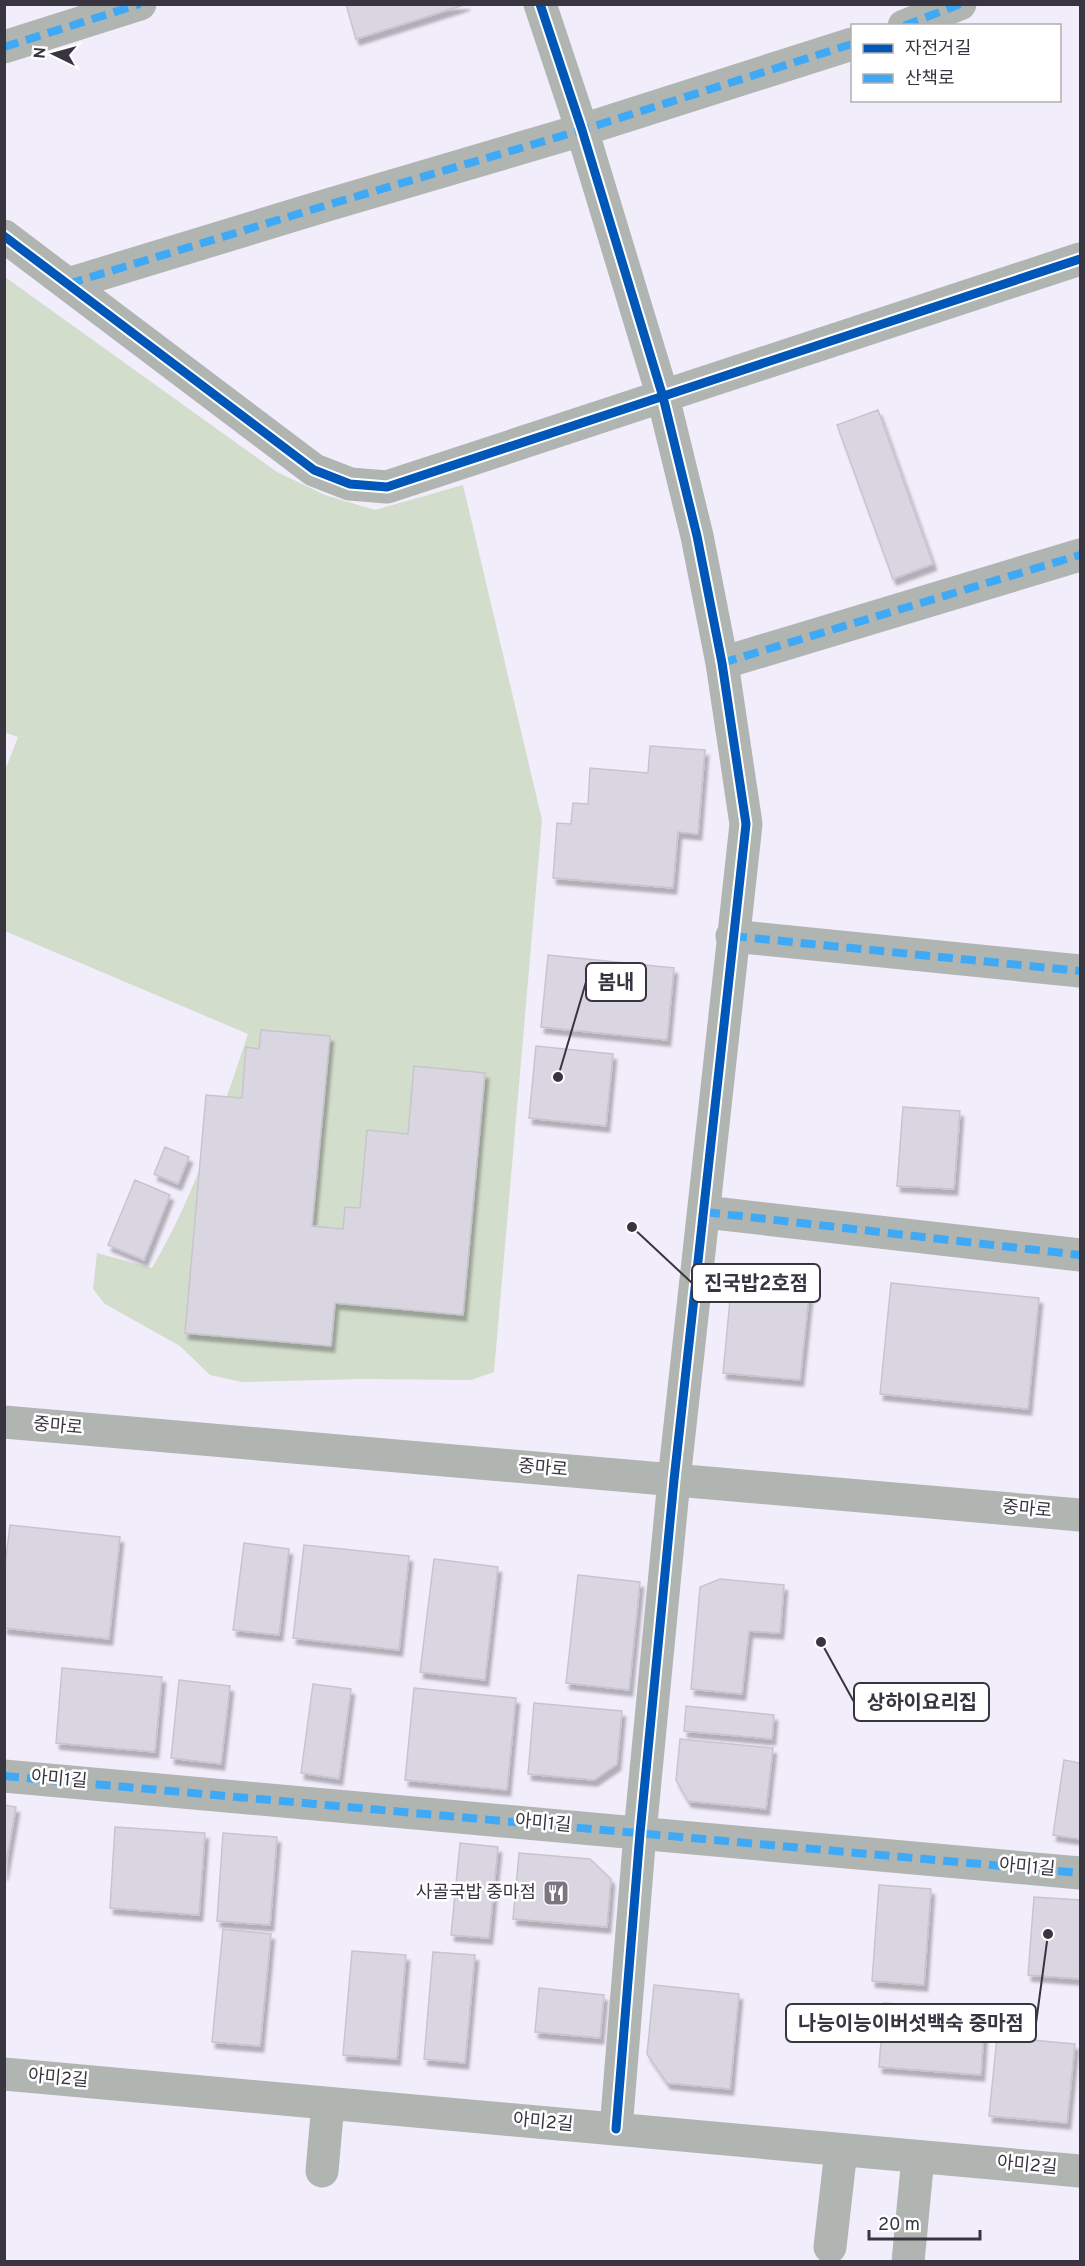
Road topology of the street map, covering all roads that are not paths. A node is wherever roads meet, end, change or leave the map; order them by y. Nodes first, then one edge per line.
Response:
1 (140, 4) edge
2 (540, 4) edge
3 (960, 4) edge
4 (909, 24) edge
5 (851, 44) edge
6 (4, 47) edge
7 (582, 130) junction
8 (4, 236) edge
9 (1080, 259) edge
10 (68, 284) junction
11 (663, 397) junction
12 (1080, 555) edge
13 (722, 663) junction
14 (732, 936) junction
15 (1080, 971) edge
16 (705, 1212) junction
17 (1080, 1255) edge
18 (4, 1422) edge
19 (674, 1480) junction
20 (1080, 1515) edge
21 (4, 1776) edge
22 (640, 1833) junction
23 (1080, 1873) edge
24 (4, 2074) edge
25 (328, 2103) junction
26 (616, 2129) junction
27 (841, 2150) junction
28 (918, 2157) junction
29 (322, 2171) dead end
30 (1080, 2171) edge
31 (830, 2247) dead end
32 (908, 2262) edge

1 - 6 street
2 - 7 street
3 - 4 street
5 - 7 street
7 - 10 street
7 - 11 street
8 - 10 street
9 - 11 street
10 - 11 street
11 - 13 street
12 - 13 street
13 - 14 street
14 - 15 street
14 - 16 street
16 - 17 street
16 - 19 street
18 - 19 street, 중마로
19 - 20 street, 중마로
19 - 22 street
21 - 22 street, 아미1길
22 - 23 street, 아미1길
22 - 26 street
24 - 25 street, 아미2길
25 - 26 street, 아미2길
25 - 29 street
26 - 27 street, 아미2길
27 - 28 street, 아미2길
27 - 31 street
28 - 30 street, 아미2길
28 - 32 street

